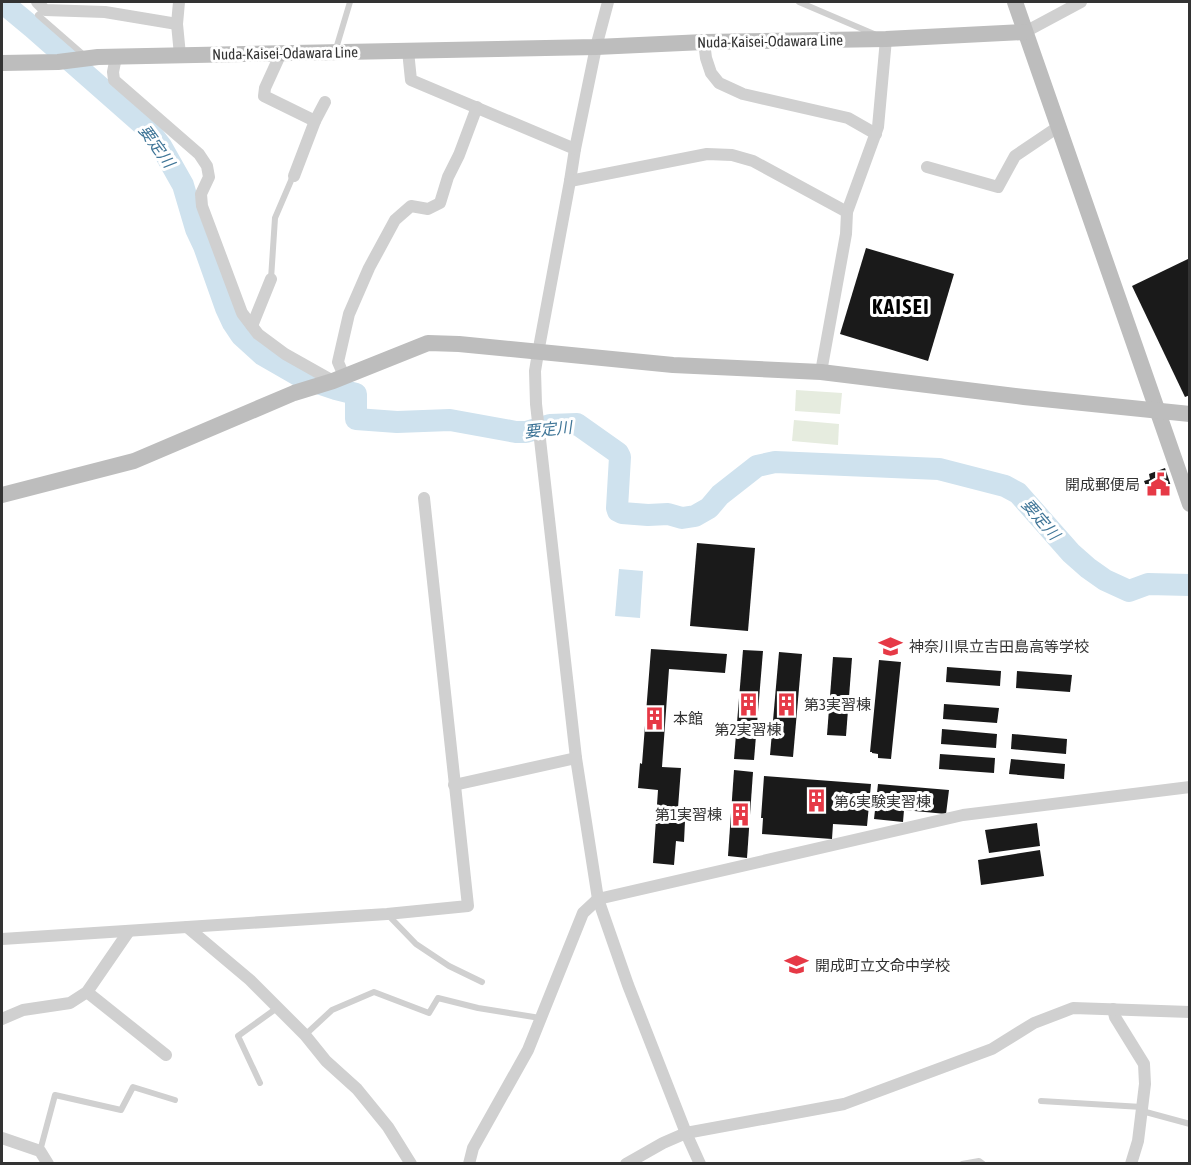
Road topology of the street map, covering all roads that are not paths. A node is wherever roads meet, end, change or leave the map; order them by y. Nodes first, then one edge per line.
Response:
1 (179, 2) edge
2 (350, 2) edge
3 (609, 2) edge
4 (799, 2) edge
5 (1015, 2) edge
6 (1082, 2) edge
7 (41, 6) edge
8 (177, 24) junction
9 (1025, 32) junction
10 (886, 39) junction
11 (704, 42) junction
12 (596, 47) junction
13 (408, 51) junction
14 (335, 52) junction
15 (281, 53) junction
16 (180, 55) junction
17 (116, 57) junction
18 (86, 59) junction
19 (2, 63) edge
20 (325, 102) dead end
21 (477, 107) junction
22 (315, 121) junction
23 (1058, 127) junction
24 (876, 134) junction
25 (575, 149) junction
26 (927, 167) dead end
27 (294, 176) joint
28 (570, 182) junction
29 (847, 212) junction
30 (271, 279) joint
31 (252, 326) junction
32 (538, 353) junction
33 (821, 372) junction
34 (338, 378) junction
35 (1157, 410) junction
36 (1190, 414) edge
37 (2, 495) edge
38 (424, 498) dead end
39 (1190, 504) edge
40 (576, 758) junction
41 (454, 785) junction
42 (1190, 787) edge
43 (598, 899) junction
44 (387, 914) junction
45 (187, 927) junction
46 (129, 931) junction
47 (2, 939) edge
48 (482, 982) dead end
49 (87, 992) junction
50 (277, 1008) junction
51 (1113, 1009) junction
52 (1190, 1012) edge
53 (540, 1018) junction
54 (2, 1019) edge
55 (305, 1035) junction
56 (166, 1055) dead end
57 (260, 1083) dead end
58 (175, 1100) dead end
59 (1041, 1101) dead end
60 (1142, 1109) junction
61 (1190, 1124) edge
62 (686, 1133) junction
63 (2, 1138) edge
64 (40, 1151) junction
65 (48, 1164) edge
66 (411, 1164) edge
67 (469, 1164) edge
68 (626, 1164) edge
69 (700, 1164) edge
70 (962, 1164) edge
71 (983, 1164) edge
72 (1131, 1164) edge

1 - 8 street
2 - 14 lane
3 - 12 street
4 - 10 lane
5 - 9 main road
6 - 9 street
7 - 8 street
7 - 18 lane
8 - 16 street
9 - 10 main road, Nuda-Kaisei-Odawara Line
9 - 23 main road
10 - 11 main road, Nuda-Kaisei-Odawara Line
10 - 24 street
11 - 12 main road, Nuda-Kaisei-Odawara Line
11 - 24 street
12 - 13 main road, Nuda-Kaisei-Odawara Line
12 - 25 street
13 - 14 main road, Nuda-Kaisei-Odawara Line
13 - 21 street
14 - 15 main road, Nuda-Kaisei-Odawara Line
15 - 16 main road, Nuda-Kaisei-Odawara Line
15 - 22 street
16 - 17 main road, Nuda-Kaisei-Odawara Line
17 - 18 main road, Nuda-Kaisei-Odawara Line
17 - 31 street
18 - 19 main road, Nuda-Kaisei-Odawara Line
20 - 22 street
21 - 25 street
21 - 34 street
22 - 27 street
23 - 26 street
23 - 35 main road
24 - 29 street
25 - 28 street
27 - 30 lane
28 - 29 street
28 - 32 street
29 - 33 street
30 - 31 street
31 - 34 street
32 - 33 main road
32 - 34 main road
32 - 40 street
33 - 35 main road
34 - 37 main road
35 - 36 main road
35 - 39 main road
38 - 41 street
40 - 41 street
40 - 43 street
41 - 44 street
42 - 43 street
43 - 53 street
43 - 62 street
44 - 45 street
44 - 48 lane
45 - 46 street
45 - 50 street
46 - 47 street
46 - 49 street
49 - 54 street
49 - 56 street
50 - 55 street
50 - 57 lane
51 - 52 street
51 - 60 street
51 - 62 street
53 - 55 lane
53 - 67 street
55 - 66 street
58 - 64 lane
59 - 60 lane
60 - 61 lane
60 - 72 street
62 - 68 street
62 - 69 street
63 - 64 street
64 - 65 street
70 - 71 lane

